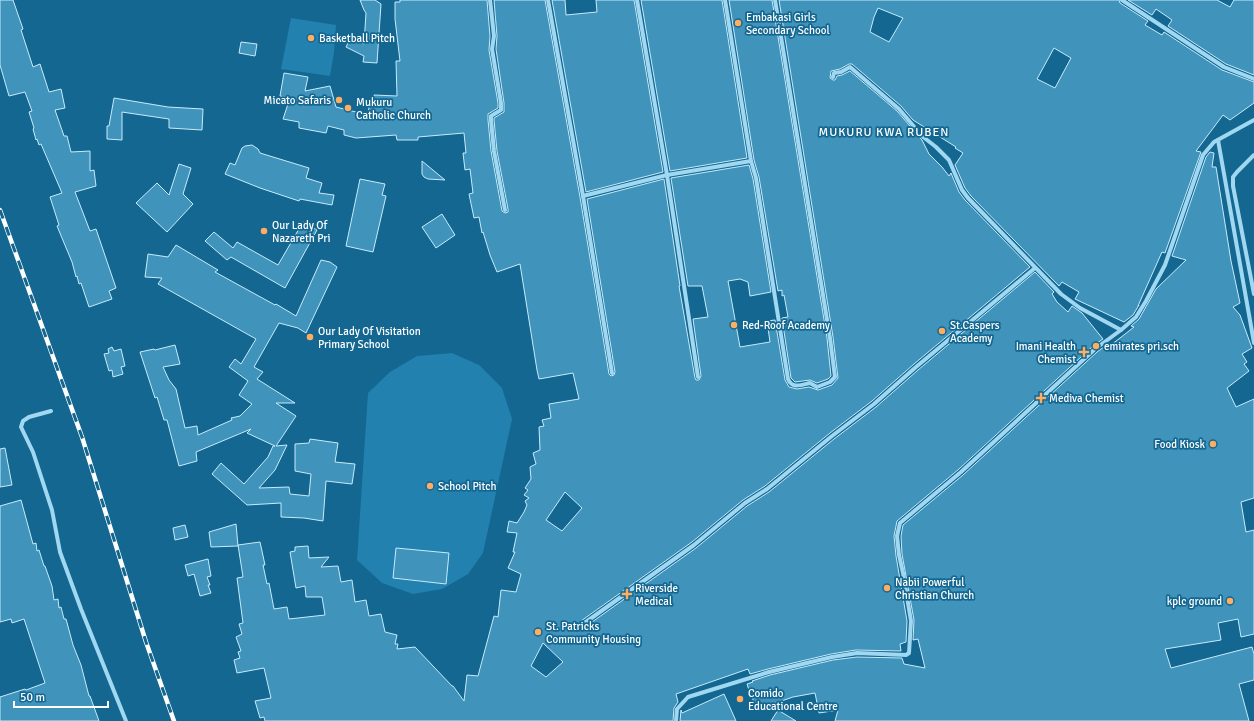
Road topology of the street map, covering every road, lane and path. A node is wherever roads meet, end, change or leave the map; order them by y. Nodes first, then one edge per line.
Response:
1 (490, 0) edge
2 (548, 0) edge
3 (638, 0) edge
4 (725, 0) edge
5 (775, 0) edge
6 (1122, 0) edge
7 (833, 77) dead end
8 (1254, 80) edge
9 (1254, 120) edge
10 (1218, 140) junction
11 (1254, 155) edge
12 (752, 161) junction
13 (666, 175) junction
14 (583, 196) junction
15 (505, 210) dead end
16 (1035, 268) junction
17 (1254, 294) edge
18 (1121, 330) junction
19 (1254, 343) edge
20 (612, 373) dead end
21 (698, 377) dead end
22 (51, 411) dead end
23 (583, 624) dead end
24 (126, 721) edge
25 (676, 721) edge

1 - 15 street
2 - 14 street
3 - 13 street
4 - 12 street
5 - 12 street
6 - 8 street
7 - 16 street
9 - 10 street
10 - 18 street
10 - 19 street
11 - 17 street
12 - 13 street
13 - 14 street
13 - 21 street
14 - 20 street
16 - 18 street
16 - 23 street
18 - 25 street
22 - 24 street

